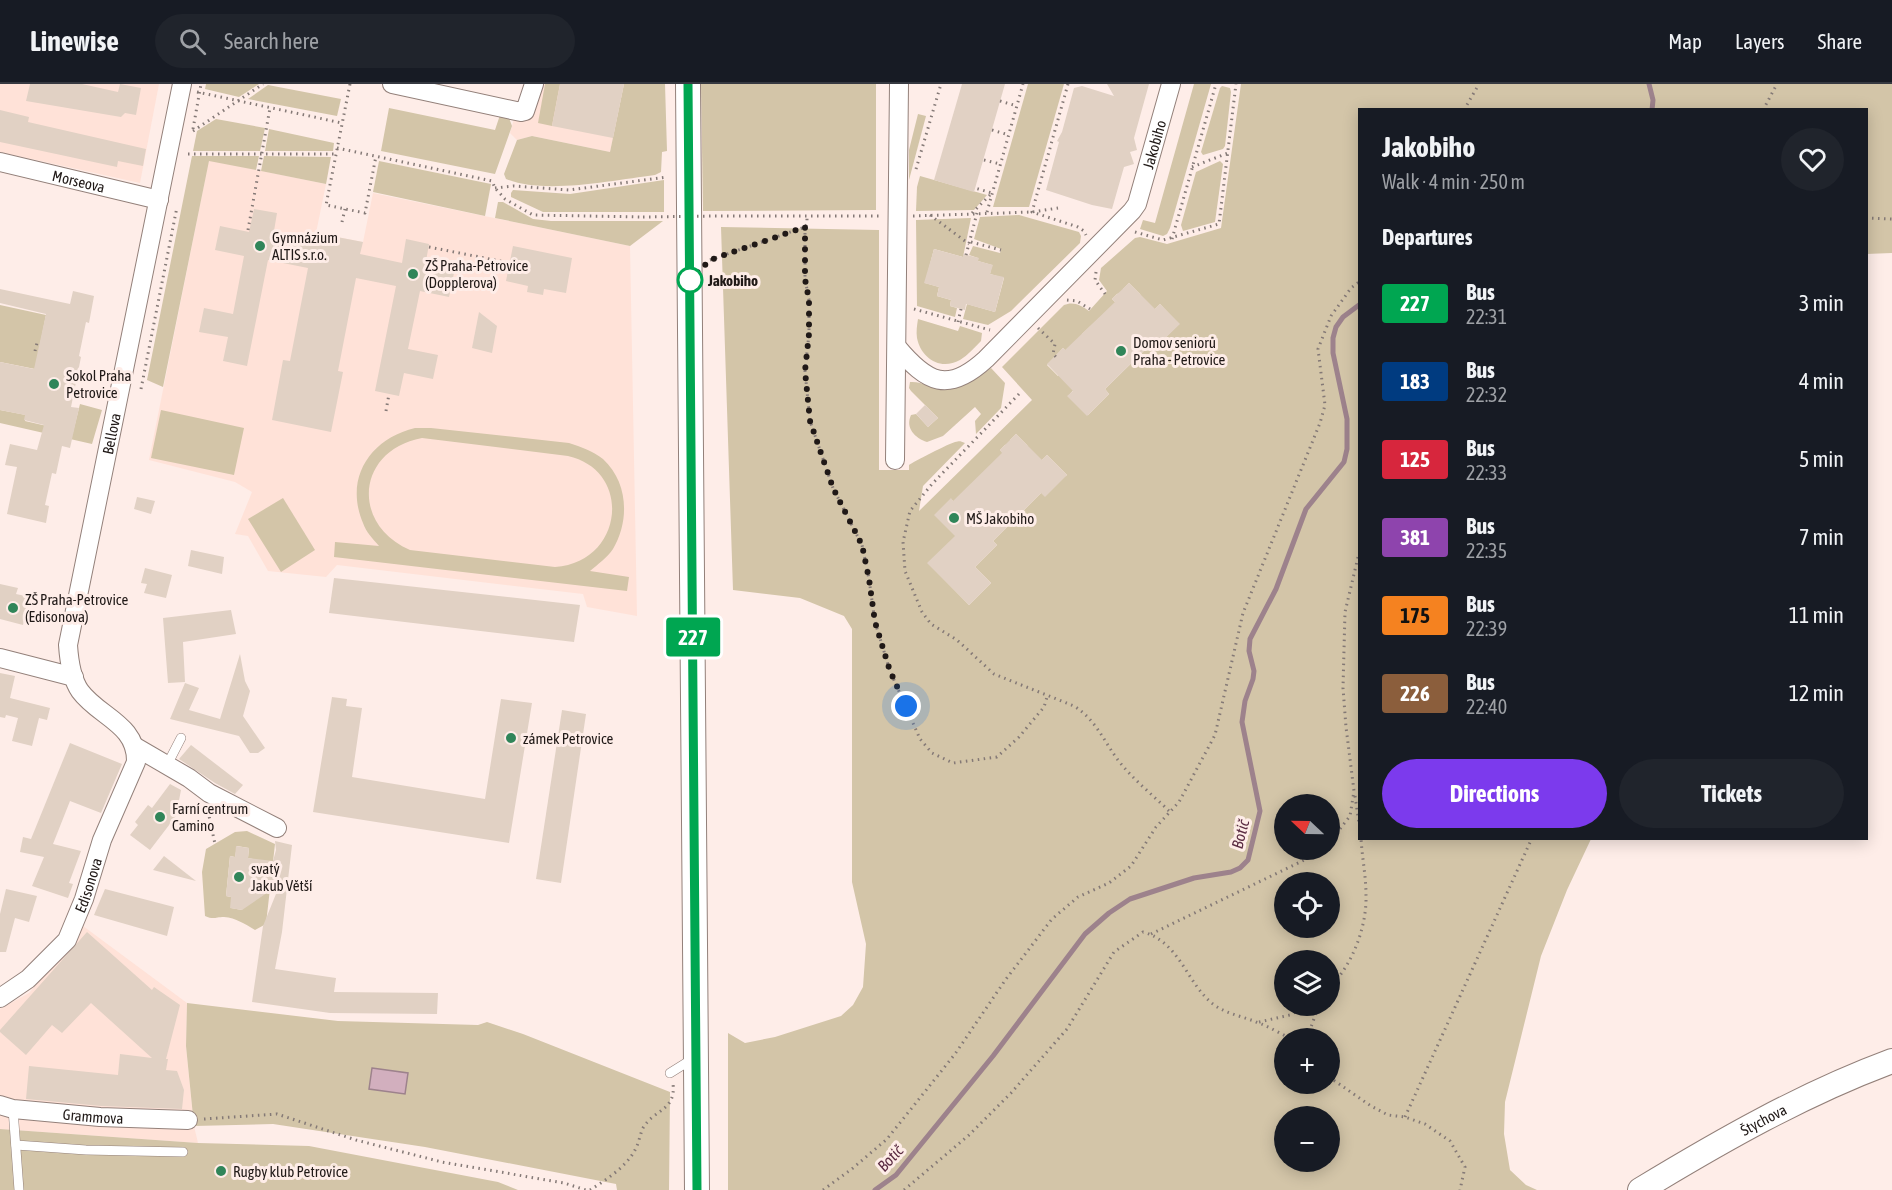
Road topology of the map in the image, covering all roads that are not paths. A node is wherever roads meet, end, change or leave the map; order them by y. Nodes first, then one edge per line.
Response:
1 (392, 84) edge
2 (534, 84) edge
3 (688, 84) edge
4 (899, 84) edge
5 (911, 84) edge
6 (1171, 84) edge
7 (181, 87) edge
8 (900, 125) junction
9 (0, 162) edge
10 (159, 200) junction
11 (897, 347) junction
12 (895, 460) dead end
13 (0, 658) edge
14 (74, 677) junction
15 (181, 738) dead end
16 (134, 746) junction
17 (167, 765) junction
18 (277, 828) dead end
19 (0, 998) edge
20 (696, 1057) junction
21 (1892, 1061) edge
22 (670, 1073) road end
23 (7, 1107) edge
24 (188, 1120) road end
25 (15, 1145) junction
26 (183, 1152) dead end
27 (19, 1190) edge
28 (697, 1190) edge
29 (1640, 1190) edge

1 - 2 street
3 - 20 main road
4 - 8 street
5 - 8 street
6 - 11 street, Jakobiho
7 - 10 street, Bellova
8 - 11 street
9 - 10 street, Morseova
10 - 14 street, Bellova
11 - 12 street
13 - 14 street
14 - 16 street
15 - 17 lane
16 - 17 street
16 - 19 street, Edisonova
17 - 18 street
20 - 22 lane
20 - 28 main road
21 - 29 main road, Štychova
23 - 24 street, Grammova
23 - 25 lane
25 - 26 lane
25 - 27 lane

